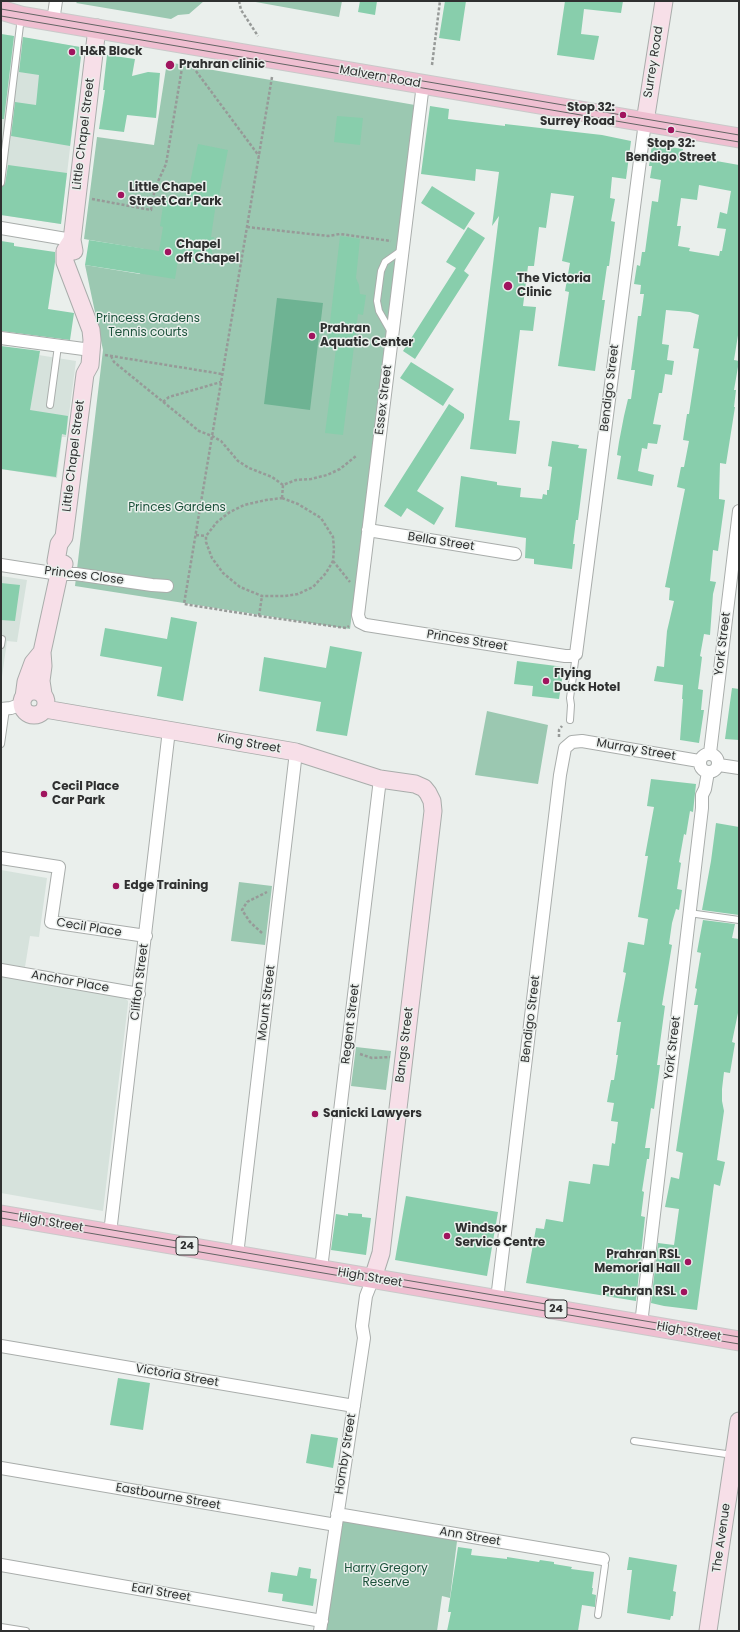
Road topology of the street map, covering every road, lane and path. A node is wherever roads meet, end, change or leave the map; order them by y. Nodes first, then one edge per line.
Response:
1 (56, 1) edge
2 (238, 1) edge
3 (440, 1) edge
4 (664, 1) edge
5 (1, 10) edge
6 (1, 15) edge
7 (21, 16) junction
8 (53, 21) junction
9 (97, 28) junction
10 (258, 36) dead end
11 (183, 62) dead end
12 (190, 63) dead end
13 (432, 65) dead end
14 (272, 77) dead end
15 (423, 84) junction
16 (645, 122) junction
17 (739, 138) edge
18 (259, 156) junction
19 (1, 183) edge
20 (88, 198) dead end
21 (247, 227) junction
22 (1, 228) edge
23 (72, 240) junction
24 (399, 246) junction
25 (392, 333) junction
26 (1, 338) edge
27 (58, 346) junction
28 (93, 351) junction
29 (111, 356) junction
30 (222, 374) junction
31 (221, 382) junction
32 (163, 402) junction
33 (50, 405) dead end
34 (212, 436) junction
35 (356, 456) dead end
36 (283, 485) junction
37 (282, 498) junction
38 (739, 511) edge
39 (368, 530) junction
40 (196, 535) junction
41 (206, 536) junction
42 (515, 554) dead end
43 (333, 561) junction
44 (1, 564) edge
45 (59, 574) junction
46 (167, 586) dead end
47 (361, 586) junction
48 (734, 590) edge
49 (262, 596) junction
50 (259, 616) junction
51 (358, 620) junction
52 (42, 652) junction
53 (576, 654) junction
54 (23, 701) junction
55 (44, 702) junction
56 (3, 709) edge
57 (570, 720) dead end
58 (170, 730) junction
59 (572, 742) joint
60 (1, 744) edge
61 (296, 752) junction
62 (710, 753) junction
63 (700, 761) junction
64 (718, 765) junction
65 (739, 768) edge
66 (708, 772) junction
67 (380, 779) junction
68 (433, 811) joint
69 (1, 858) edge
70 (269, 891) dead end
71 (689, 913) junction
72 (739, 920) edge
73 (146, 936) junction
74 (268, 937) dead end
75 (1, 970) edge
76 (139, 994) junction
77 (354, 1051) dead end
78 (392, 1057) dead end
79 (1, 1215) edge
80 (110, 1233) junction
81 (237, 1255) junction
82 (321, 1269) junction
83 (373, 1278) junction
84 (497, 1299) junction
85 (641, 1324) junction
86 (739, 1343) edge
87 (1, 1346) edge
88 (354, 1406) junction
89 (739, 1420) edge
90 (634, 1441) dead end
91 (736, 1456) edge
92 (1, 1468) edge
93 (336, 1520) junction
94 (604, 1559) joint
95 (1, 1566) edge
96 (598, 1615) dead end
97 (321, 1626) edge
98 (1, 1627) edge
99 (26, 1631) edge
100 (708, 1631) edge

1 - 8 street
2 - 10 path
3 - 13 path
4 - 16 street, Surrey Road
5 - 7 main road
6 - 7 main road
7 - 8 main road, Malvern Road
7 - 19 lane
8 - 9 main road, Malvern Road
9 - 15 main road, Malvern Road
9 - 23 street, Little Chapel Street
11 - 20 path
12 - 18 path
14 - 18 path
15 - 16 main road, Malvern Road
15 - 24 street, Essex Street
16 - 17 main road, Malvern Road
16 - 53 street, Bendigo Street
18 - 21 path
21 - 24 path
21 - 30 path
22 - 23 street
23 - 28 street, Little Chapel Street
24 - 25 street, Essex Street
24 - 25 lane
25 - 39 street, Essex Street
26 - 27 street
27 - 28 street
27 - 33 lane
28 - 29 path
28 - 45 street, Little Chapel Street
29 - 30 path
29 - 32 path
30 - 31 path
31 - 32 path
31 - 34 path
32 - 34 path
34 - 36 path
34 - 40 path
35 - 36 path
36 - 37 path
37 - 41 path
37 - 43 path
38 - 48 street, York Street
39 - 42 street, Bella Street
39 - 47 street, Essex Street
40 - 41 path
40 - 50 path
41 - 49 path
43 - 47 path
43 - 49 path
44 - 45 street, Princes Close
45 - 46 street, Princes Close
45 - 52 street, Little Chapel Street
47 - 51 street, Essex Street
48 - 62 street, York Street
49 - 50 path
50 - 51 path
51 - 53 street, Princes Street
52 - 54 street, Little Chapel Street
52 - 55 street, Little Chapel Street
53 - 57 lane
54 - 55 street
54 - 56 street
55 - 58 street, King Street
56 - 60 lane
58 - 61 street, King Street
58 - 73 street, Clifton Street
59 - 63 street, Murray Street
59 - 84 street, Bendigo Street
61 - 67 street, King Street
61 - 81 street, Mount Street
62 - 63 street
62 - 64 street
63 - 66 street
64 - 65 street
64 - 66 street
66 - 71 street, York Street
67 - 68 street, King Street
67 - 82 street, Regent Street
68 - 83 street, Bangs Street
69 - 73 street, Cecil Place
70 - 74 path
71 - 72 lane
71 - 85 street, York Street
73 - 76 street, Clifton Street
75 - 76 street, Anchor Place
76 - 80 street, Clifton Street
77 - 78 path
79 - 80 main road, High Street / 24
80 - 81 main road, High Street / 24
81 - 82 main road, High Street / 24
82 - 83 main road, High Street / 24
83 - 84 main road, High Street / 24
83 - 88 street, Hornby Street
84 - 85 main road, High Street / 24
85 - 86 main road, High Street / 24
87 - 88 street, Victoria Street
88 - 93 street, Hornby Street
89 - 91 street, The Avenue
90 - 91 lane
91 - 100 street, The Avenue
92 - 93 street, Eastbourne Street
93 - 94 street, Ann Street
93 - 97 street, Hornby Street
94 - 96 lane
95 - 97 street, Earl Street
98 - 99 lane

